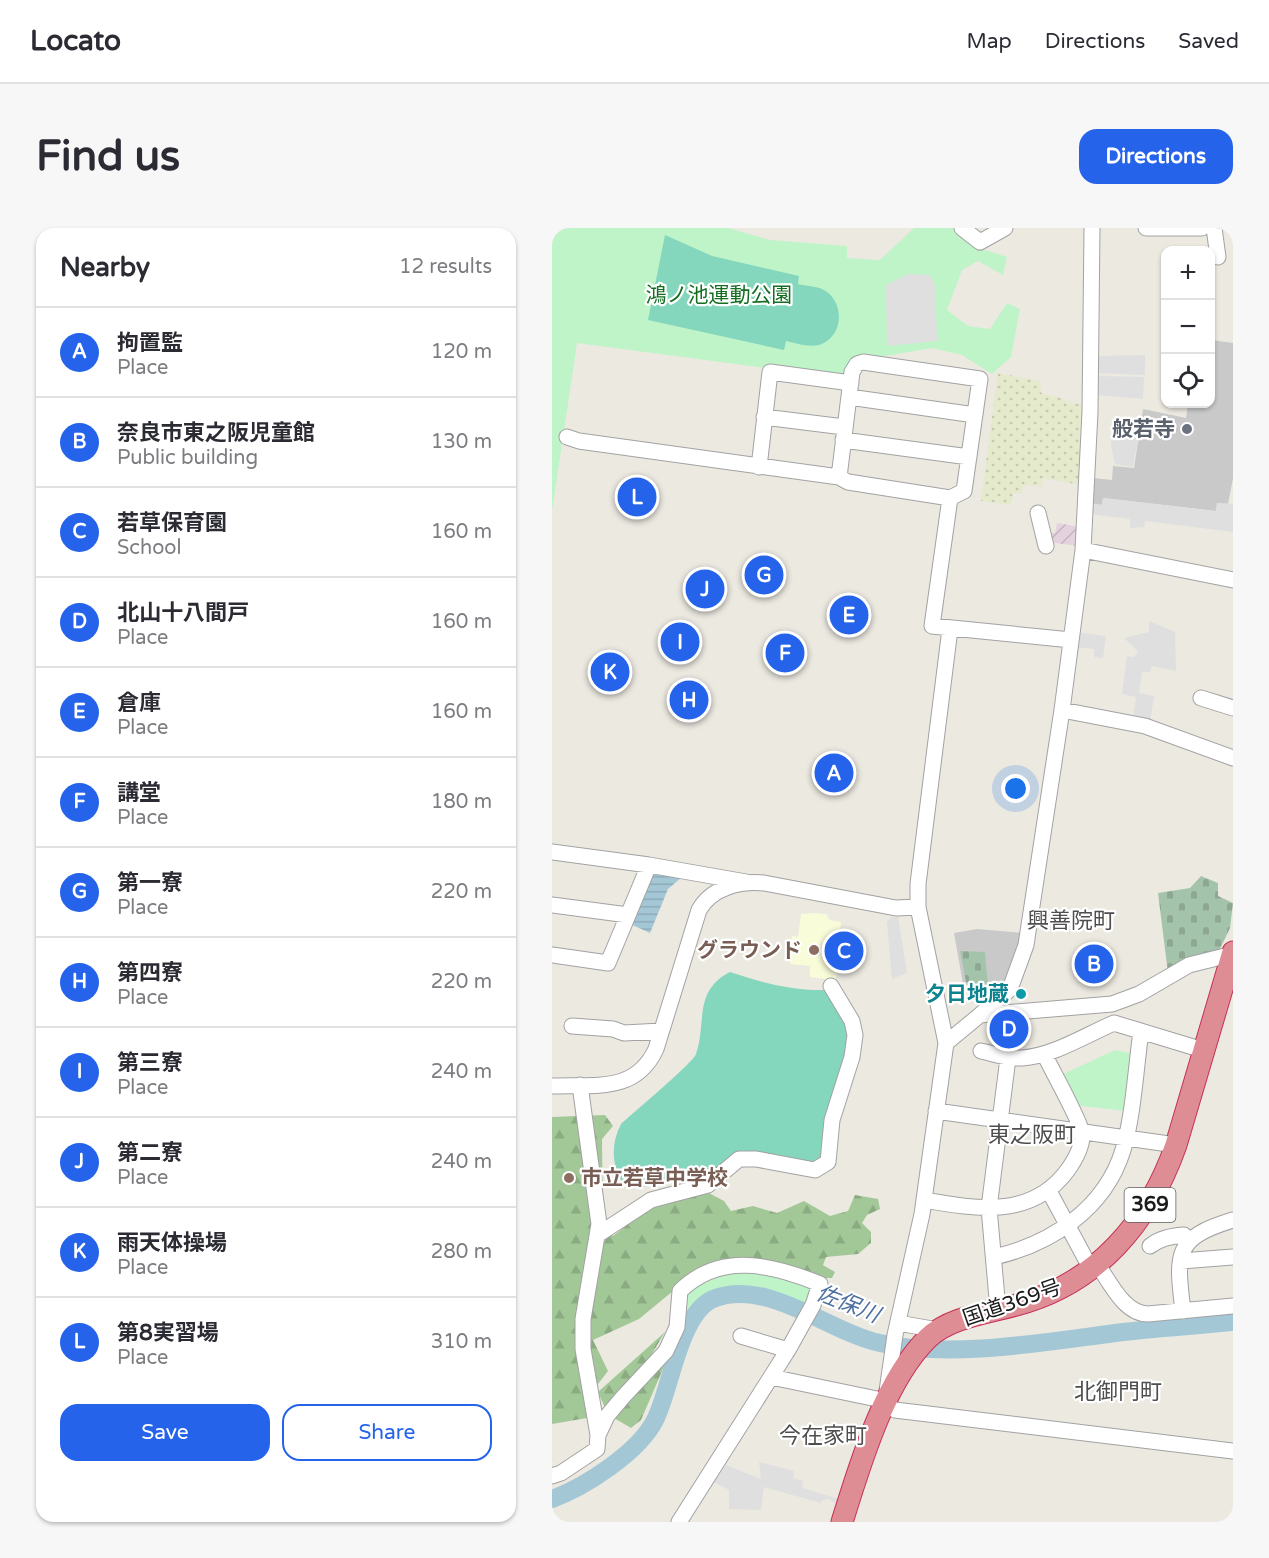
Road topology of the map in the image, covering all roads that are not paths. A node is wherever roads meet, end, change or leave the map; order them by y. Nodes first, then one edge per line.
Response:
1 (962, 228) edge
2 (1005, 228) edge
3 (1146, 228) edge
4 (1202, 228) edge
5 (1214, 228) edge
6 (1089, 229) edge
7 (1218, 257) dead end
8 (850, 390) junction
9 (975, 415) junction
10 (764, 417) junction
11 (844, 433) junction
12 (567, 437) dead end
13 (969, 457) junction
14 (759, 467) junction
15 (838, 477) junction
16 (950, 498) junction
17 (1038, 513) dead end
18 (1046, 546) dead end
19 (1083, 550) junction
20 (1233, 580) edge
21 (948, 628) junction
22 (1071, 640) junction
23 (1201, 698) dead end
24 (1233, 708) edge
25 (1062, 710) junction
26 (1233, 757) edge
27 (552, 852) edge
28 (649, 865) junction
29 (746, 882) junction
30 (552, 905) edge
31 (918, 908) junction
32 (628, 915) junction
33 (1233, 954) edge
34 (552, 956) edge
35 (831, 986) dead end
36 (980, 1015) junction
37 (572, 1026) dead end
38 (661, 1031) junction
39 (1141, 1031) junction
40 (946, 1043) junction
41 (1203, 1050) junction
42 (981, 1051) dead end
43 (1044, 1054) junction
44 (1008, 1058) junction
45 (580, 1085) junction
46 (552, 1086) edge
47 (936, 1111) junction
48 (1000, 1120) junction
49 (1082, 1131) junction
50 (1126, 1137) junction
51 (1176, 1145) junction
52 (1049, 1191) junction
53 (924, 1200) junction
54 (988, 1208) junction
55 (1233, 1220) edge
56 (1068, 1225) junction
57 (599, 1234) junction
58 (1189, 1240) junction
59 (1150, 1246) dead end
60 (994, 1257) junction
61 (1233, 1257) edge
62 (1181, 1261) junction
63 (1094, 1267) junction
64 (1233, 1306) edge
65 (998, 1310) junction
66 (1183, 1311) junction
67 (897, 1329) junction
68 (933, 1334) junction
69 (741, 1336) dead end
70 (788, 1350) junction
71 (902, 1361) junction
72 (771, 1377) junction
73 (886, 1403) junction
74 (598, 1435) junction
75 (1233, 1451) edge
76 (552, 1476) edge
77 (679, 1522) edge
78 (842, 1522) edge

1 - 2 street
3 - 4 street
5 - 7 street
6 - 19 street
8 - 9 street
8 - 9 street
8 - 10 street
8 - 11 street
9 - 13 street
10 - 11 street
10 - 14 street
11 - 13 street
11 - 15 street
12 - 14 street
13 - 16 street
14 - 15 street
15 - 16 street
16 - 21 street
17 - 18 street
19 - 20 street
19 - 22 street
21 - 22 street
21 - 31 street
22 - 25 street
23 - 24 street
25 - 26 street
25 - 36 street
27 - 28 street
28 - 29 street
28 - 32 street
29 - 31 street
29 - 38 street
30 - 32 street
31 - 40 street
32 - 34 street
33 - 36 street
33 - 41 highway, 国道369号 / 369
35 - 57 street
36 - 40 street
37 - 38 street
38 - 45 street
39 - 41 street
39 - 43 street
39 - 50 street
40 - 47 street
41 - 51 highway, 国道369号 / 369
42 - 44 street
43 - 44 street
43 - 49 street
44 - 48 street
45 - 46 street
45 - 57 street
47 - 48 street
47 - 53 street
48 - 49 street
48 - 54 street
49 - 50 street
49 - 52 street
50 - 51 street
50 - 56 street
51 - 63 highway, 国道369号 / 369
52 - 54 street
52 - 56 street
53 - 54 street
53 - 67 street
54 - 60 street
55 - 58 street
56 - 60 street
56 - 63 street
57 - 74 street
58 - 59 street
58 - 62 street
60 - 65 street
61 - 62 street
62 - 66 street
63 - 65 highway, 国道369号 / 369
63 - 66 street
64 - 66 street
65 - 68 highway, 国道369号 / 369
67 - 68 street
67 - 71 street
68 - 71 highway
69 - 70 street
70 - 72 street
70 - 74 street
71 - 73 highway
72 - 73 street
72 - 77 street
73 - 75 street
73 - 78 highway
74 - 76 street

